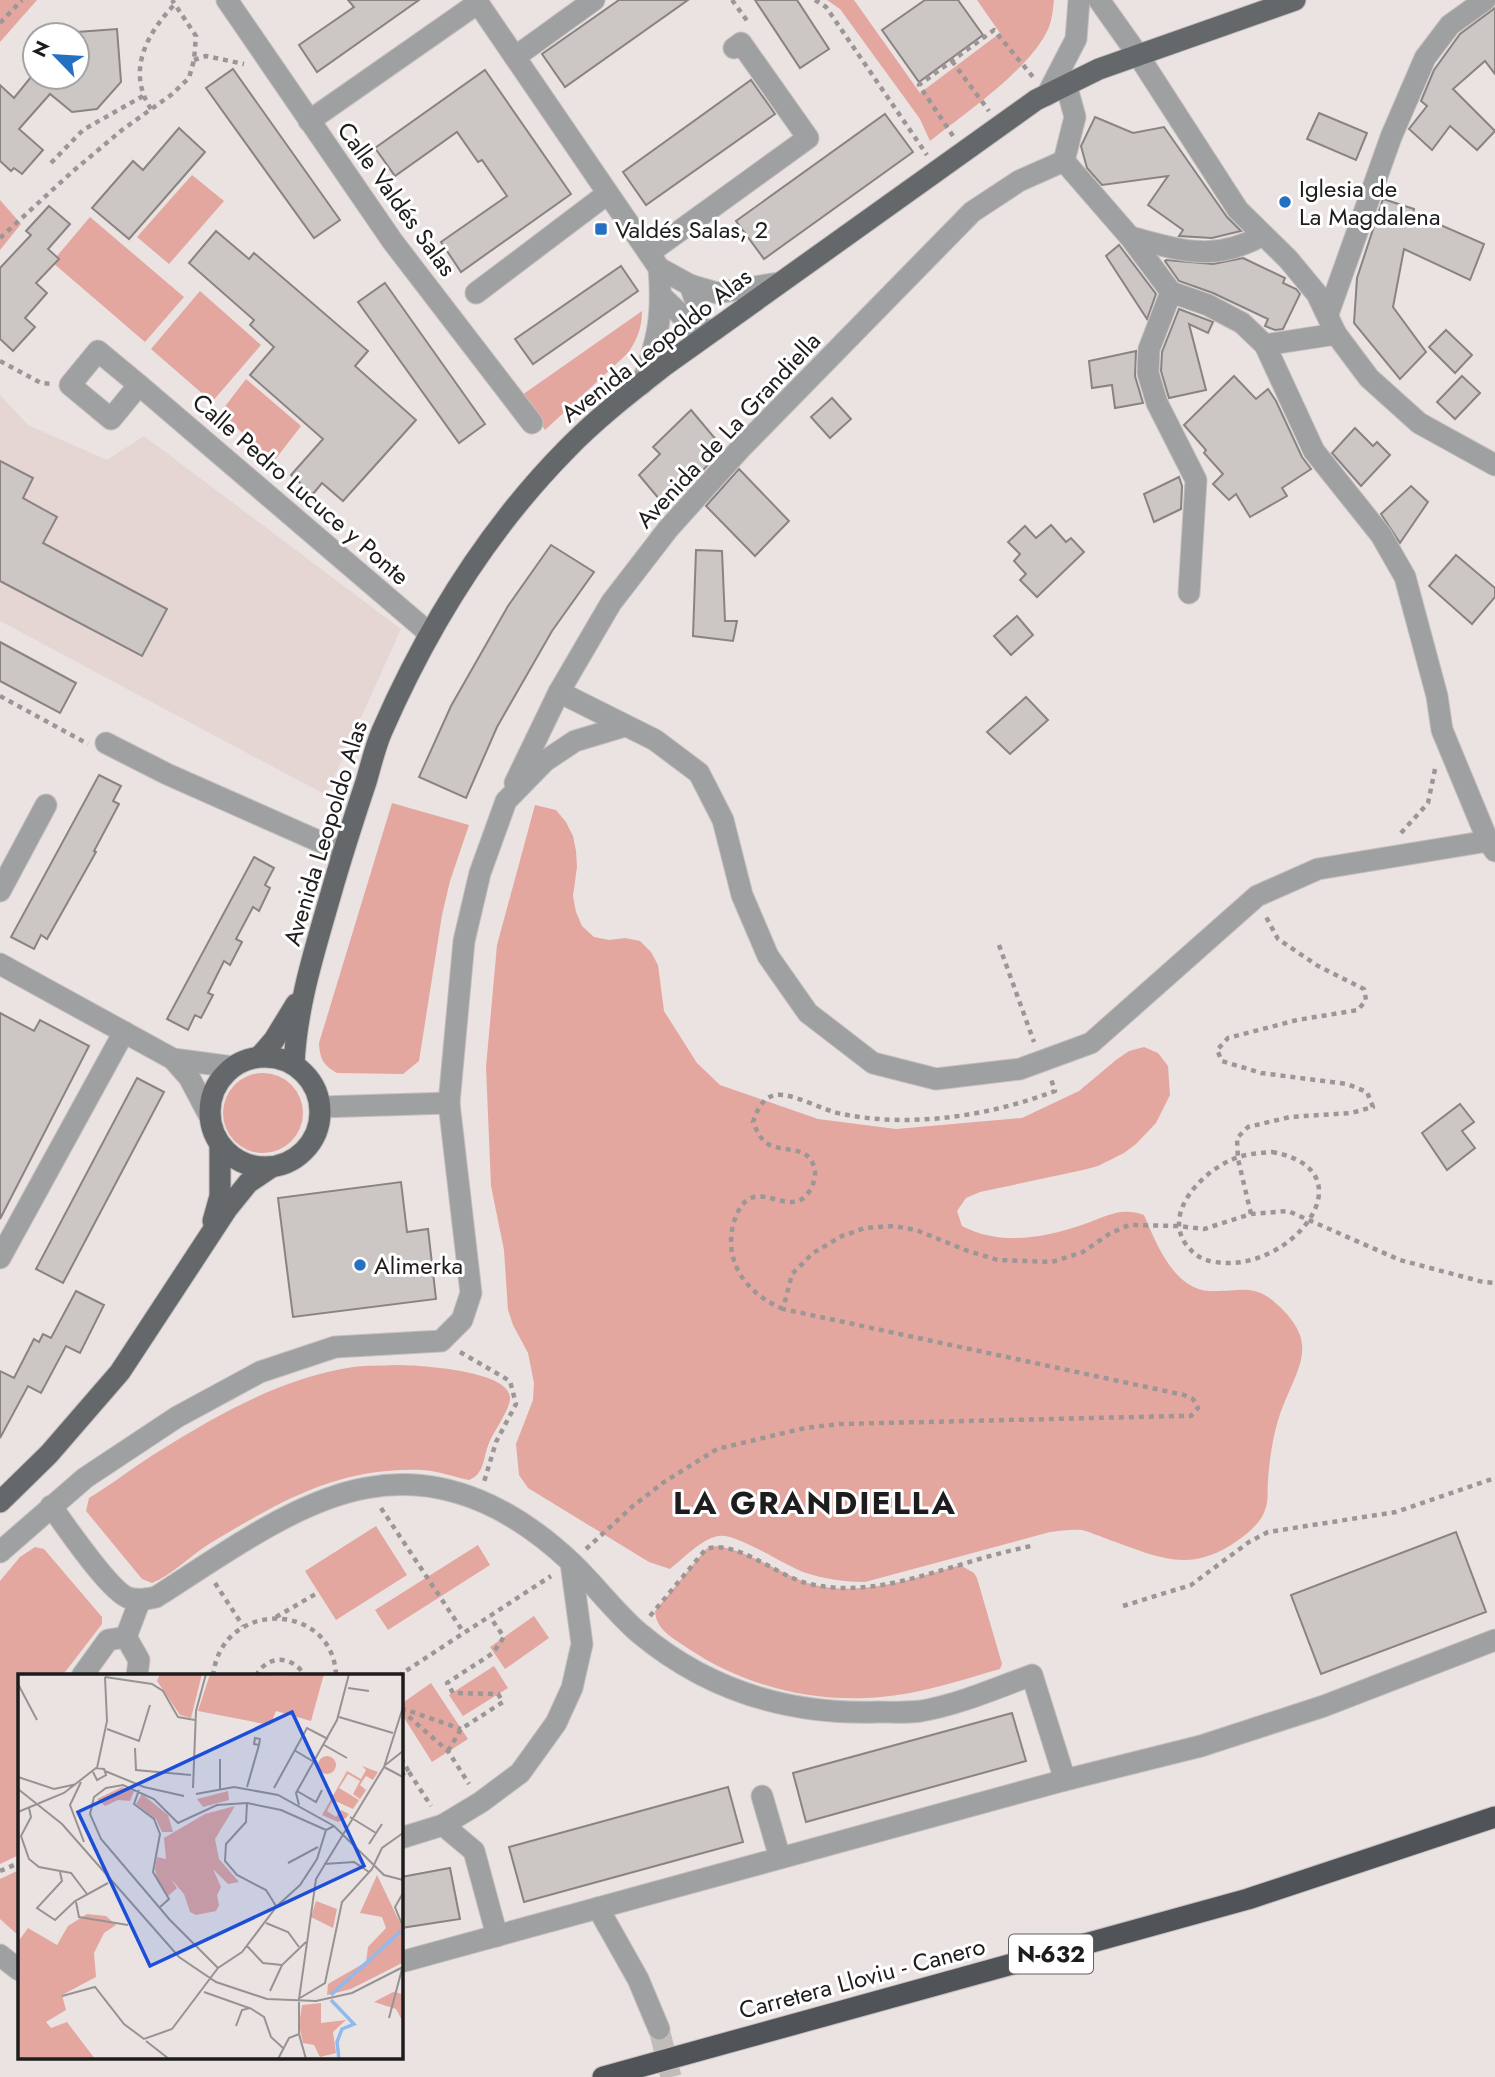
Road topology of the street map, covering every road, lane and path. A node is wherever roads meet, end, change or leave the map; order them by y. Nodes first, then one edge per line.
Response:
1 (22, 0) edge
2 (227, 0) edge
3 (594, 0) edge
4 (816, 0) edge
5 (1079, 0) edge
6 (1099, 0) edge
7 (1295, 0) edge
8 (1485, 0) edge
9 (477, 1) edge
10 (173, 2) edge
11 (0, 23) edge
12 (734, 48) dead end
13 (1138, 55) junction
14 (515, 57) junction
15 (194, 60) junction
16 (952, 61) junction
17 (280, 79) junction
18 (1066, 84) junction
19 (1047, 95) junction
20 (143, 96) junction
21 (151, 109) junction
22 (309, 121) junction
23 (1000, 125) junction
24 (963, 152) junction
25 (1064, 161) junction
26 (51, 163) dead end
27 (937, 170) junction
28 (607, 194) junction
29 (1263, 235) junction
30 (1130, 237) junction
31 (0, 238) edge
32 (654, 260) junction
33 (778, 283) junction
34 (690, 285) junction
35 (476, 292) dead end
36 (1171, 292) junction
37 (661, 296) junction
38 (1332, 324) junction
39 (704, 333) junction
40 (1265, 345) junction
41 (0, 361) edge
42 (642, 384) junction
43 (71, 385) junction
44 (139, 385) junction
45 (533, 423) dead end
46 (1495, 465) edge
47 (1189, 593) dead end
48 (429, 634) junction
49 (559, 692) junction
50 (0, 696) edge
51 (625, 726) junction
52 (106, 743) joint
53 (1435, 767) dead end
54 (506, 801) junction
55 (46, 805) dead end
56 (1492, 846) edge
57 (343, 852) junction
58 (1377, 860) junction
59 (0, 891) edge
60 (1256, 896) junction
61 (999, 945) dead end
62 (0, 964) edge
63 (308, 976) junction
64 (124, 1032) junction
65 (260, 1056) junction
66 (173, 1059) junction
67 (294, 1064) junction
68 (233, 1066) junction
69 (1020, 1069) junction
70 (1051, 1079) dead end
71 (449, 1103) junction
72 (321, 1107) junction
73 (210, 1117) junction
74 (220, 1144) junction
75 (1238, 1157) junction
76 (270, 1168) junction
77 (1251, 1214) junction
78 (1310, 1219) junction
79 (1178, 1226) junction
80 (207, 1239) junction
81 (0, 1258) edge
82 (1495, 1283) edge
83 (783, 1309) junction
84 (441, 1340) junction
85 (1495, 1478) edge
86 (368, 1488) junction
87 (478, 1500) junction
88 (0, 1502) edge
89 (51, 1507) junction
90 (1031, 1546) dead end
91 (0, 1552) edge
92 (571, 1563) junction
93 (204, 1567) junction
94 (319, 1592) dead end
95 (140, 1600) junction
96 (1123, 1605) dead end
97 (275, 1617) junction
98 (490, 1618) junction
99 (243, 1626) junction
100 (638, 1631) junction
101 (464, 1633) junction
102 (125, 1637) junction
103 (1495, 1640) edge
104 (83, 1674) edge
105 (137, 1674) edge
106 (213, 1674) edge
107 (258, 1674) edge
108 (303, 1674) edge
109 (338, 1674) edge
110 (401, 1674) edge
111 (402, 1709) edge
112 (402, 1710) edge
113 (461, 1729) junction
114 (448, 1751) junction
115 (402, 1760) edge
116 (409, 1772) junction
117 (402, 1774) edge
118 (1065, 1780) junction
119 (762, 1796) dead end
120 (481, 1802) junction
121 (1495, 1817) edge
122 (443, 1825) junction
123 (402, 1838) edge
124 (780, 1858) junction
125 (18, 1863) edge
126 (0, 1871) edge
127 (598, 1908) junction
128 (498, 1936) junction
129 (0, 1955) edge
130 (402, 1962) edge
131 (18, 1969) edge
132 (659, 2029) tunnel mouth
133 (603, 2077) edge

1 - 11 path
2 - 17 street, Calle Valdés Salas
3 - 14 street
4 - 27 path
5 - 19 street
6 - 13 street
7 - 13 main road, Avenida Leopoldo Alas
8 - 38 street
9 - 14 street
9 - 22 street
10 - 15 path
10 - 20 path
12 - 32 street
13 - 18 main road, Avenida Leopoldo Alas
13 - 29 street
14 - 28 street
15 - 17 path
15 - 21 path
16 - 19 path
16 - 23 path
16 - 24 path
17 - 22 street, Calle Valdés Salas
18 - 19 main road, Avenida Leopoldo Alas
18 - 25 street
19 - 23 main road, Avenida Leopoldo Alas
20 - 21 path
20 - 26 path
21 - 31 path
22 - 45 street, Calle Valdés Salas
23 - 24 main road, Avenida Leopoldo Alas
24 - 27 main road, Avenida Leopoldo Alas
25 - 30 street
25 - 49 street, Avenida de La Grandiella
27 - 33 main road, Avenida Leopoldo Alas
28 - 32 street
28 - 35 street
29 - 30 street
29 - 38 street
30 - 36 street
32 - 34 street
32 - 37 street
33 - 34 street
33 - 39 main road, Avenida Leopoldo Alas
34 - 39 street
36 - 40 street
36 - 47 street
37 - 39 street
37 - 42 street
38 - 40 street
38 - 46 street
39 - 42 main road, Avenida Leopoldo Alas
40 - 56 street
41 - 43 path
42 - 48 main road, Avenida Leopoldo Alas
43 - 44 street
43 - 44 street, Calle Pedro Lucuce y Ponte
44 - 48 street, Calle Pedro Lucuce y Ponte
48 - 57 main road, Avenida Leopoldo Alas
49 - 51 street
49 - 54 street, Avenida de La Grandiella
50 - 52 path
51 - 54 street
51 - 69 street
52 - 57 street
53 - 58 path
54 - 71 street, Avenida de La Grandiella
55 - 59 street
56 - 58 street
57 - 63 main road, Avenida Leopoldo Alas
58 - 60 street
60 - 69 street
60 - 75 path
61 - 69 path
62 - 64 street
63 - 65 main road, Avenida Leopoldo Alas
63 - 67 main road, Avenida Leopoldo Alas
64 - 66 street
64 - 81 street
65 - 67 main road
65 - 68 main road
66 - 68 street
66 - 73 street
67 - 72 main road
68 - 73 main road
70 - 83 path
71 - 72 street
71 - 84 street, Avenida de La Grandiella
72 - 76 main road
73 - 74 main road
74 - 76 main road
74 - 80 main road
75 - 77 path
75 - 78 path
75 - 79 path
76 - 80 main road
77 - 78 path
77 - 79 path
78 - 79 path
78 - 82 path
79 - 83 path
80 - 88 main road
83 - 92 path
84 - 87 path
84 - 89 street
85 - 96 path
86 - 87 street
86 - 93 street
86 - 101 path
87 - 92 street
89 - 91 street
89 - 95 street
90 - 100 path
92 - 98 path
92 - 100 street
92 - 120 street
93 - 95 street
93 - 99 path
94 - 97 path
95 - 102 street
97 - 99 path
97 - 109 path
98 - 101 path
98 - 113 path
99 - 106 path
100 - 118 street
101 - 110 path
102 - 104 street
102 - 105 street
103 - 118 street
107 - 108 path
111 - 113 path
112 - 114 path
113 - 114 path
114 - 120 path
115 - 116 path
116 - 117 path
116 - 122 path
118 - 124 street
119 - 124 street
120 - 122 street
121 - 133 highway, Carretera Lloviu - Canero / N-632
122 - 123 street
122 - 128 street
124 - 127 street
125 - 126 path
127 - 128 street
127 - 132 street
128 - 130 street
129 - 131 street

